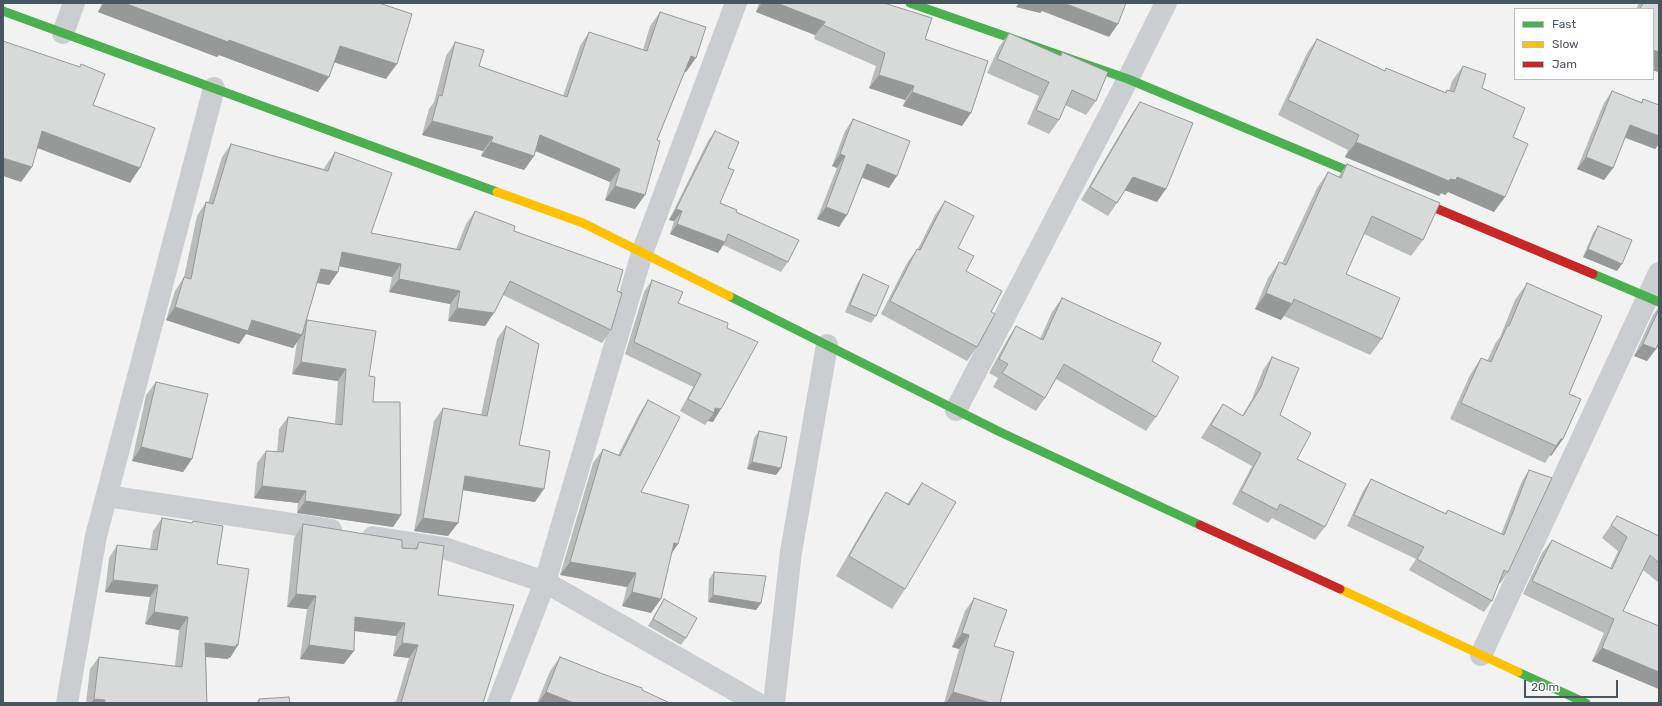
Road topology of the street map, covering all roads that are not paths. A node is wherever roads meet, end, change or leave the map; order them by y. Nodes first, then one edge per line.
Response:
1 (74, 3) edge
2 (736, 3) edge
3 (910, 3) edge
4 (1166, 3) edge
5 (3, 11) edge
6 (62, 33) junction
7 (1128, 79) junction
8 (214, 88) junction
9 (1380, 185) edge
10 (1402, 194) edge
11 (642, 253) junction
12 (1659, 273) edge
13 (1653, 300) edge
14 (827, 345) junction
15 (956, 410) junction
16 (107, 496) junction
17 (545, 582) junction
18 (1481, 655) junction
19 (66, 703) edge
20 (498, 703) edge
21 (757, 703) edge
22 (774, 703) edge
23 (1586, 703) edge

1 - 6 street
2 - 11 street
3 - 7 main road
4 - 7 street
5 - 6 main road
6 - 8 main road
7 - 9 main road
7 - 15 street
8 - 11 main road
8 - 16 street
10 - 13 main road
11 - 14 main road
11 - 17 street
12 - 13 street
13 - 18 street
14 - 15 main road
14 - 22 street
15 - 18 main road
16 - 17 street
16 - 19 street
17 - 20 street
17 - 21 street
18 - 23 main road

